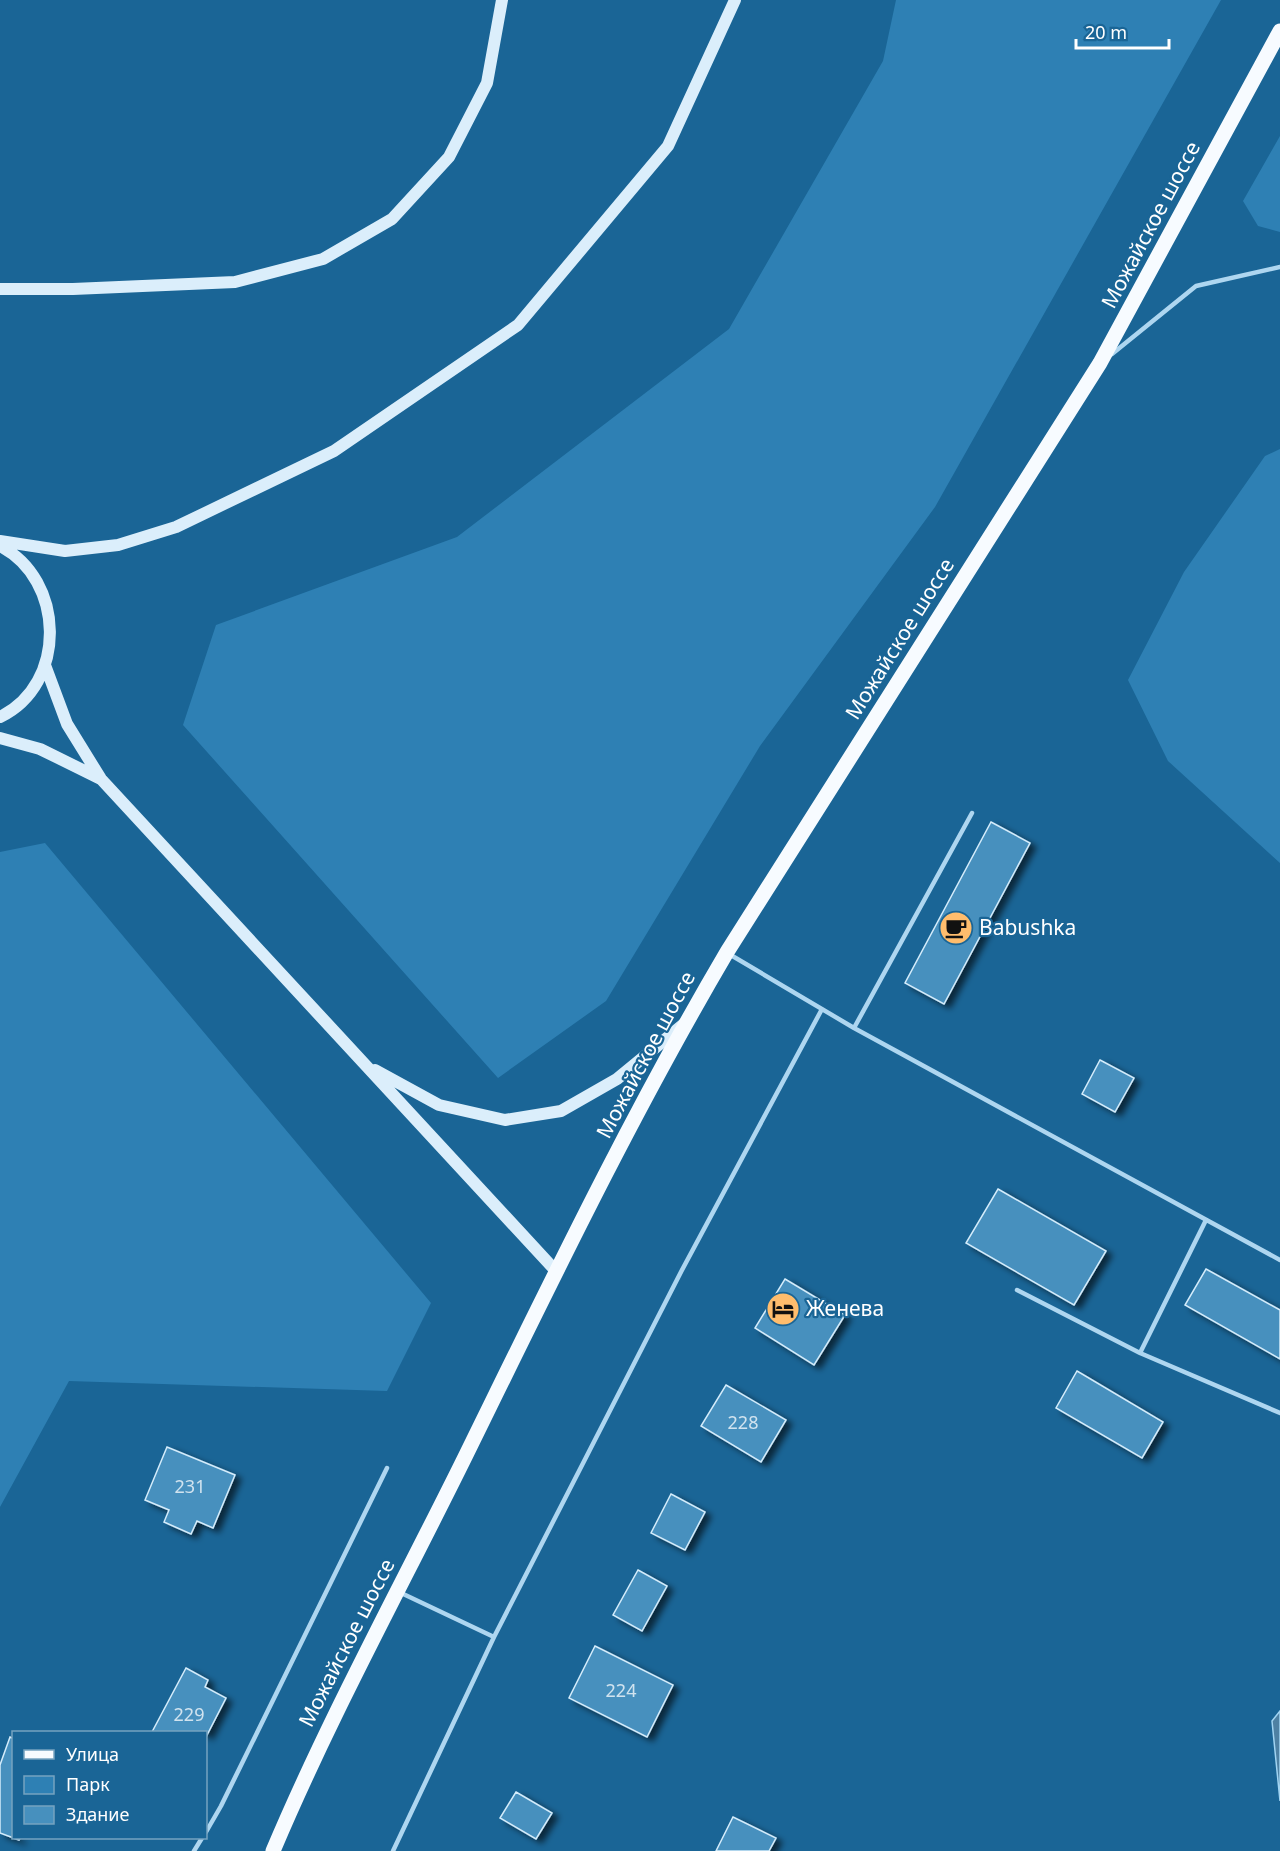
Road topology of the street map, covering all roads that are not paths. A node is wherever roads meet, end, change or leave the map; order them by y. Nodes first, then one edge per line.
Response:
1 (502, 0) edge
2 (735, 0) edge
3 (1280, 31) edge
4 (1280, 267) edge
5 (0, 289) edge
6 (1100, 363) junction
7 (0, 543) edge
8 (45, 665) junction
9 (0, 717) edge
10 (0, 738) edge
11 (101, 779) junction
12 (972, 813) dead end
13 (727, 952) junction
14 (822, 1009) junction
15 (685, 1024) junction
16 (854, 1028) junction
17 (366, 1065) junction
18 (1206, 1220) junction
19 (1280, 1260) edge
20 (555, 1270) junction
21 (1017, 1290) dead end
22 (1140, 1353) junction
23 (1280, 1413) edge
24 (387, 1468) dead end
25 (397, 1591) junction
26 (494, 1637) junction
27 (207, 1830) edge
28 (273, 1851) edge
29 (393, 1851) edge

1 - 5 main road
2 - 7 main road
3 - 6 main road, Можайское шоссе
4 - 6 lane
6 - 13 main road, Можайское шоссе
7 - 8 main road
8 - 9 main road
8 - 11 main road
10 - 11 main road
11 - 17 main road
12 - 16 lane
13 - 14 lane
13 - 15 main road, Можайское шоссе
14 - 16 lane
14 - 26 lane
15 - 17 main road
15 - 20 main road, Можайское шоссе
16 - 18 lane
17 - 20 main road
18 - 19 lane
18 - 22 lane
20 - 25 main road, Можайское шоссе
21 - 22 lane
22 - 23 lane
24 - 27 lane
25 - 26 lane
25 - 28 main road, Можайское шоссе
26 - 29 lane

